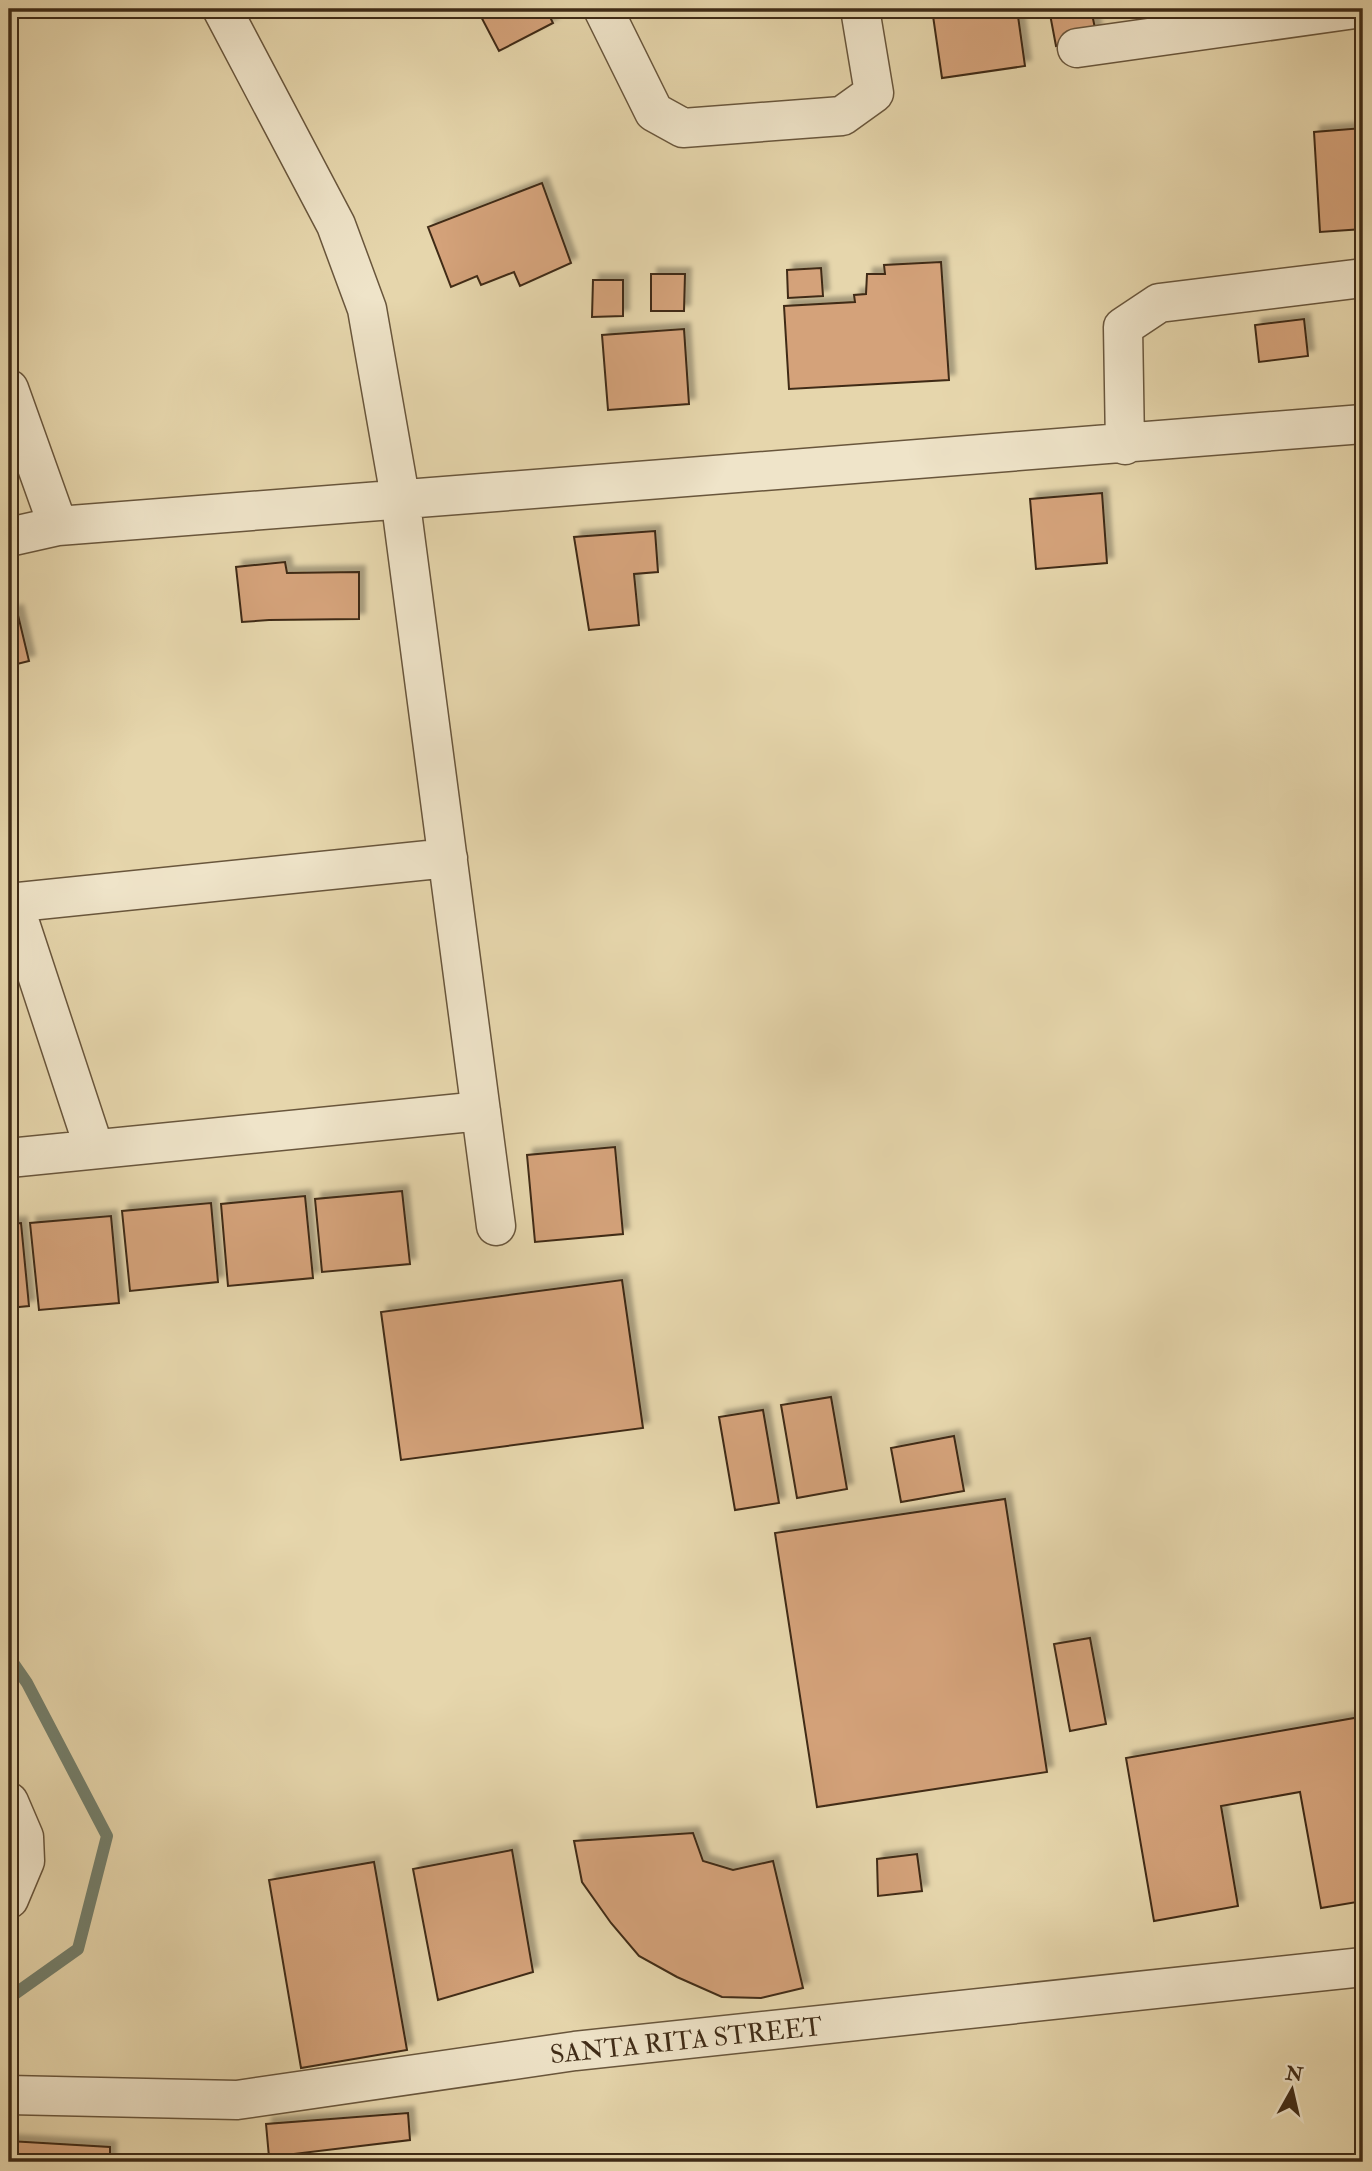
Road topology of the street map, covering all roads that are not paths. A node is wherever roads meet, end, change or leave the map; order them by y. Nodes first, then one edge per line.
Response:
1 (222, 9) edge
2 (603, 9) edge
3 (860, 9) edge
4 (1355, 9) edge
5 (1227, 18) edge
6 (1130, 24) edge
7 (1077, 48) dead end
8 (1363, 278) edge
9 (9, 389) edge
10 (1363, 424) edge
11 (1125, 445) junction
12 (400, 497) junction
13 (58, 526) junction
14 (9, 537) edge
15 (448, 858) junction
16 (11, 902) edge
17 (481, 1111) junction
18 (94, 1148) junction
19 (9, 1158) edge
20 (496, 1226) dead end
21 (9, 1802) edge
22 (9, 1899) edge
23 (1363, 1967) edge
24 (9, 2095) edge

1 - 12 street
2 - 3 street
4 - 5 street
5 - 6 street
6 - 7 street
8 - 11 street
9 - 13 street
10 - 11 street
11 - 12 street
12 - 13 street
12 - 15 street
13 - 14 street
15 - 16 street
15 - 17 street
16 - 18 street
17 - 18 street
17 - 20 street
18 - 19 street
21 - 22 street
23 - 24 street, SANTA RITA STREET

